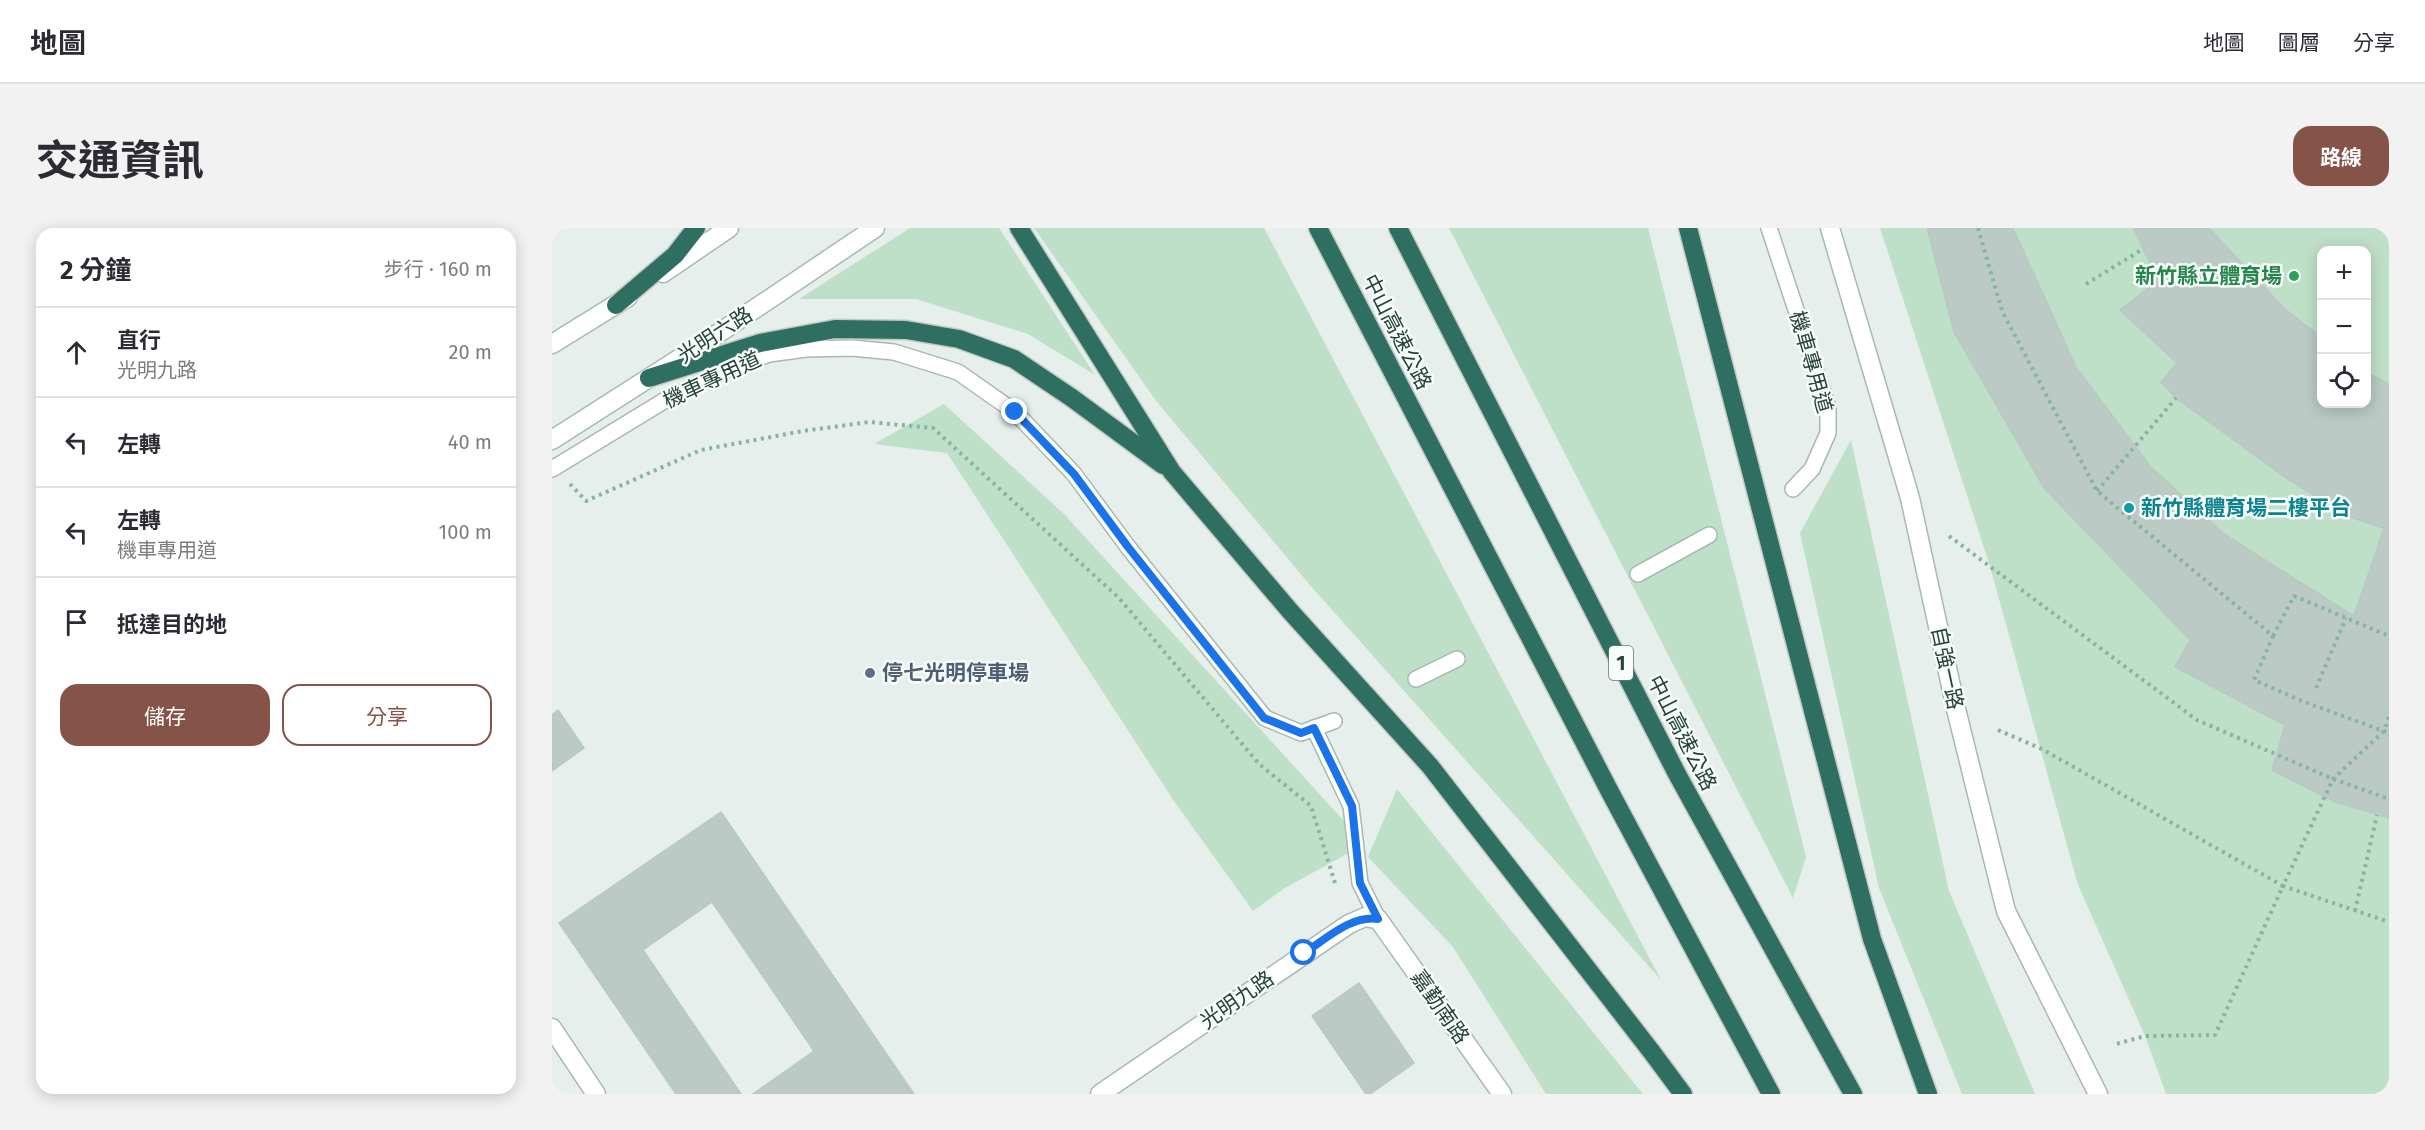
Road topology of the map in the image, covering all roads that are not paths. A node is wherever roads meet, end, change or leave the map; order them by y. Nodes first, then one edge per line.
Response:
1 (696, 228) edge
2 (729, 228) edge
3 (875, 228) edge
4 (1019, 228) edge
5 (1318, 228) edge
6 (1398, 228) edge
7 (1688, 228) edge
8 (1769, 228) edge
9 (1830, 228) edge
10 (616, 305) junction
11 (552, 344) edge
12 (649, 378) junction
13 (552, 440) edge
14 (552, 469) edge
15 (1172, 472) junction
16 (1793, 489) dead end
17 (1709, 535) dead end
18 (1638, 574) dead end
19 (1457, 659) dead end
20 (1416, 679) dead end
21 (1334, 721) dead end
22 (1314, 728) junction
23 (1378, 919) junction
24 (552, 1028) edge
25 (596, 1094) edge
26 (1100, 1094) edge
27 (1502, 1094) edge
28 (1683, 1094) edge
29 (1771, 1094) edge
30 (1853, 1094) edge
31 (1928, 1094) edge
32 (2098, 1094) edge

1 - 10 highway
2 - 10 street
3 - 12 street, 光明六路
4 - 15 highway
5 - 29 highway, 中山高速公路
6 - 30 highway, 中山高速公路 / 1
7 - 31 highway
8 - 16 lane, 機車專用道
9 - 32 street, 自強一路
10 - 11 street
12 - 13 street, 光明六路
12 - 15 highway
14 - 22 lane, 機車專用道
15 - 28 highway
17 - 18 lane
19 - 20 lane
21 - 22 lane, 機車專用道
22 - 23 lane
23 - 26 street, 光明九路
23 - 27 street, 嘉勤南路
24 - 25 street

